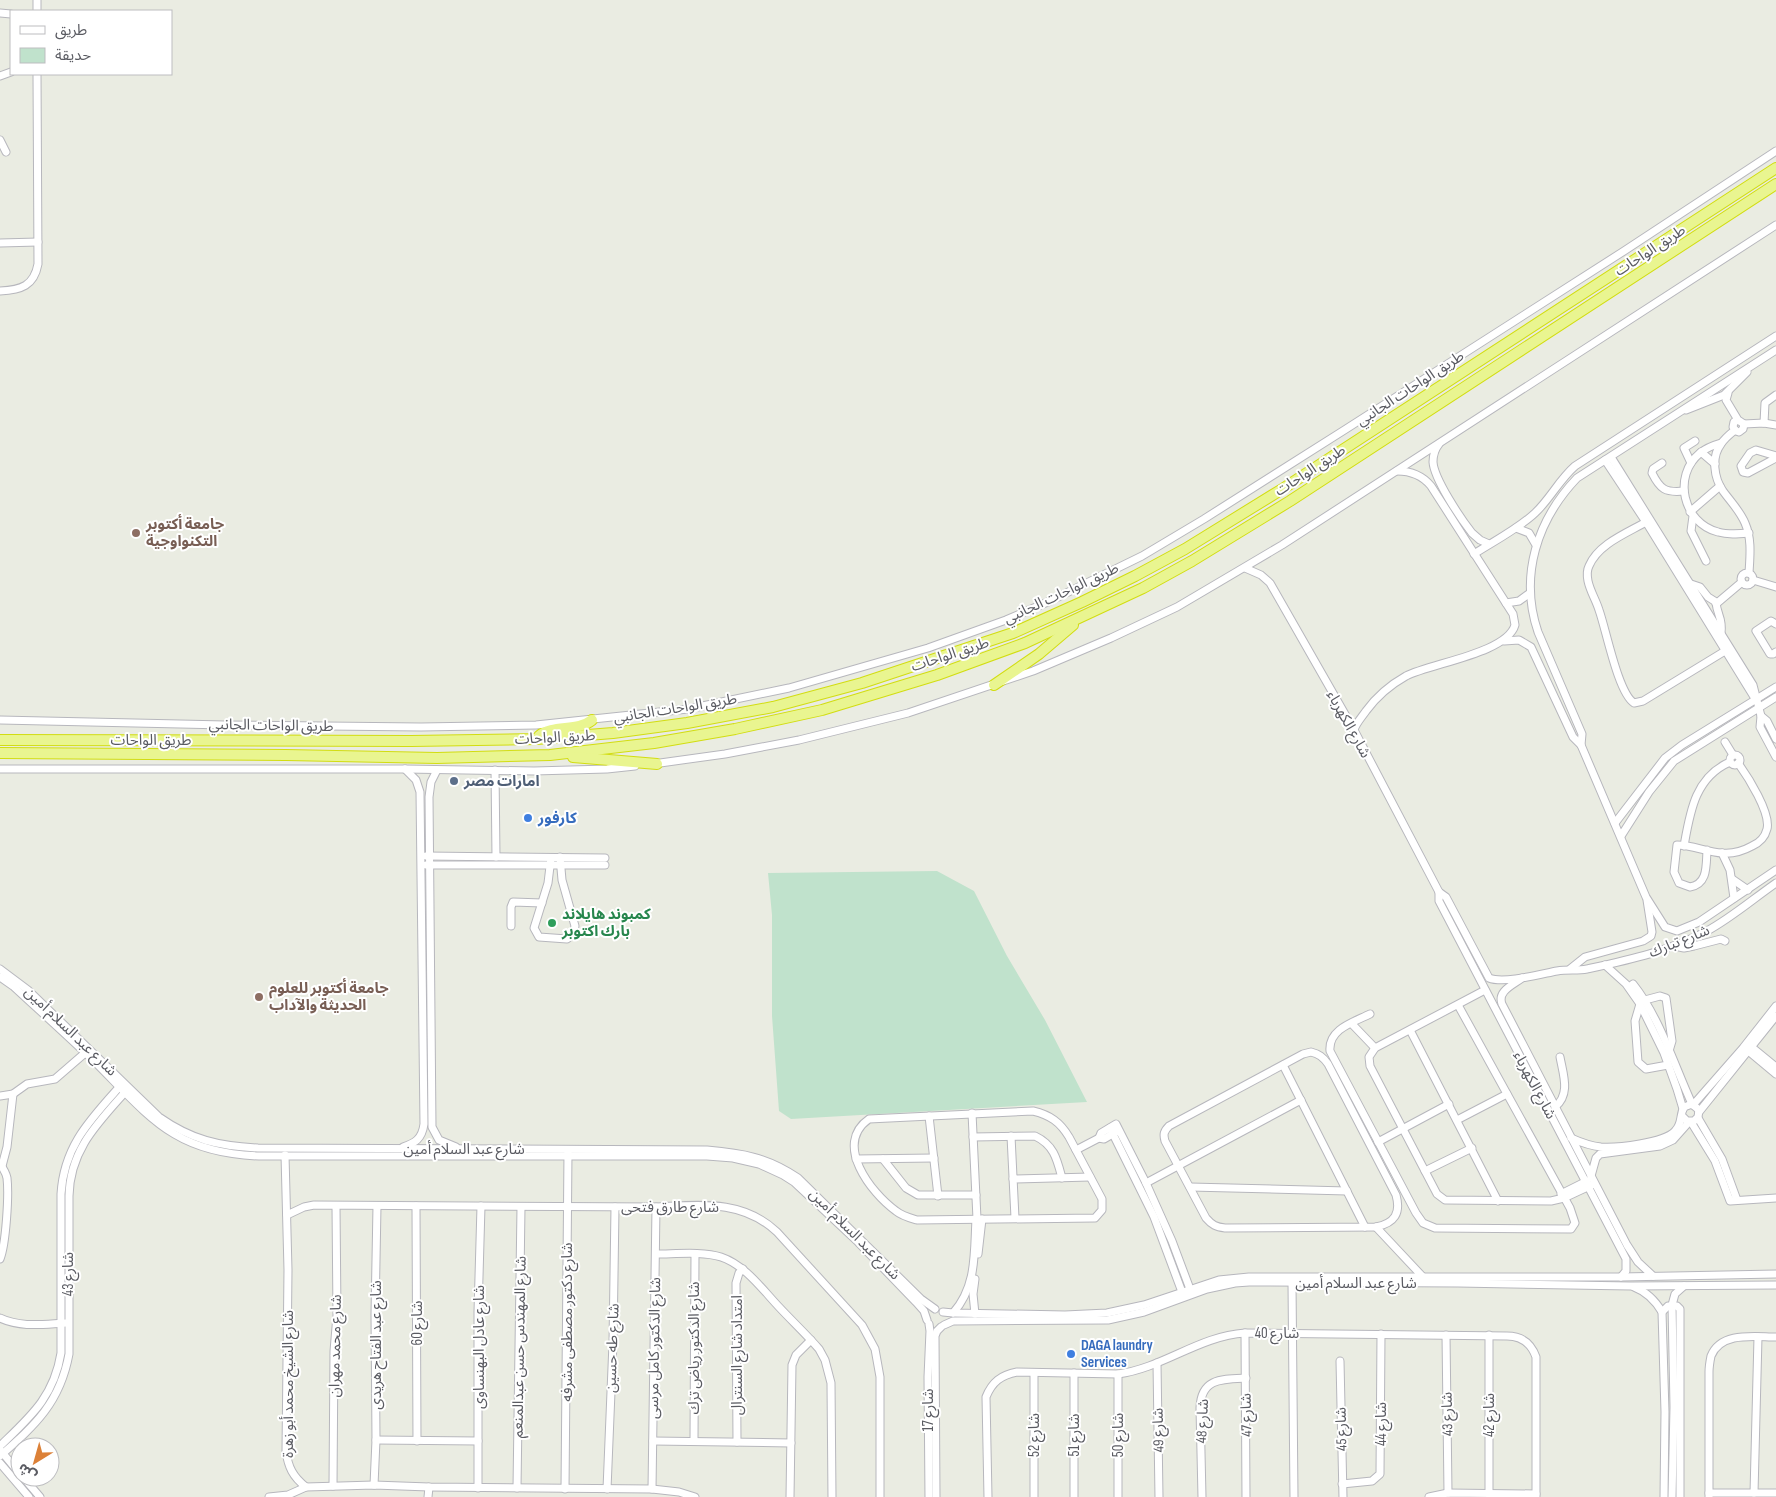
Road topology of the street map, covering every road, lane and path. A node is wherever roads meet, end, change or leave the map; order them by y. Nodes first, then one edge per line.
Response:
1 (37, 75) edge
2 (0, 140) edge
3 (6, 152) dead end
4 (1776, 152) edge
5 (1776, 168) edge
6 (1776, 184) edge
7 (1776, 225) edge
8 (38, 242) junction
9 (0, 243) edge
10 (0, 290) edge
11 (1776, 336) edge
12 (1776, 350) edge
13 (1755, 363) junction
14 (1728, 392) junction
15 (1776, 395) edge
16 (1715, 399) junction
17 (1678, 412) junction
18 (1764, 423) junction
19 (1738, 424) junction
20 (1776, 425) edge
21 (1695, 441) dead end
22 (1439, 443) junction
23 (1721, 443) junction
24 (1701, 452) junction
25 (1776, 457) edge
26 (1608, 458) junction
27 (1662, 463) dead end
28 (1691, 463) junction
29 (1715, 464) junction
30 (1397, 471) junction
31 (1720, 486) junction
32 (1684, 491) junction
33 (1546, 499) junction
34 (1555, 505) junction
35 (1638, 505) junction
36 (1691, 514) junction
37 (1646, 522) junction
38 (1516, 528) junction
39 (1749, 533) junction
40 (1489, 544) junction
41 (1536, 545) junction
42 (1474, 554) junction
43 (1706, 562) dead end
44 (1245, 568) junction
45 (1749, 573) junction
46 (1753, 580) junction
47 (1742, 582) junction
48 (1691, 584) junction
49 (1776, 587) edge
50 (1530, 593) junction
51 (1715, 602) junction
52 (1506, 603) junction
53 (1081, 618) junction
54 (1776, 624) edge
55 (1721, 633) junction
56 (1501, 642) junction
57 (1725, 651) junction
58 (1776, 652) edge
59 (994, 685) junction
60 (1776, 687) edge
61 (1776, 697) edge
62 (1756, 699) junction
63 (1759, 712) junction
64 (0, 720) edge
65 (592, 720) junction
66 (1354, 730) junction
67 (537, 739) junction
68 (1776, 739) edge
69 (0, 740) edge
70 (276, 740) junction
71 (300, 740) junction
72 (1725, 742) dead end
73 (1581, 745) junction
74 (0, 753) edge
75 (277, 755) junction
76 (297, 755) junction
77 (550, 755) junction
78 (1776, 757) edge
79 (1732, 759) junction
80 (657, 764) junction
81 (0, 769) edge
82 (405, 769) junction
83 (437, 770) junction
84 (495, 770) junction
85 (1615, 823) junction
86 (1621, 836) junction
87 (1684, 846) junction
88 (1707, 850) junction
89 (1736, 852) junction
90 (1722, 853) junction
91 (421, 856) junction
92 (430, 856) junction
93 (496, 857) junction
94 (551, 861) junction
95 (560, 861) junction
96 (605, 861) dead end
97 (421, 865) junction
98 (430, 865) junction
99 (1730, 870) junction
100 (1776, 870) edge
101 (548, 879) junction
102 (1732, 879) junction
103 (562, 880) junction
104 (1776, 883) edge
105 (1748, 890) junction
106 (1439, 892) junction
107 (1646, 897) junction
108 (1734, 898) junction
109 (542, 902) junction
110 (511, 926) dead end
111 (1725, 940) dead end
112 (1674, 946) junction
113 (1605, 965) junction
114 (0, 968) edge
115 (1570, 968) junction
116 (0, 977) edge
117 (1524, 978) junction
118 (1496, 980) joint
119 (1485, 990) junction
120 (1503, 992) joint
121 (1643, 1002) junction
122 (1458, 1005) junction
123 (1776, 1006) edge
124 (1370, 1014) dead end
125 (1776, 1016) edge
126 (1352, 1024) junction
127 (1410, 1030) junction
128 (1747, 1047) junction
129 (1375, 1048) junction
130 (1669, 1051) junction
131 (85, 1053) junction
132 (1560, 1057) dead end
133 (1668, 1064) junction
134 (1283, 1065) junction
135 (1776, 1067) edge
136 (1776, 1074) edge
137 (124, 1087) junction
138 (13, 1094) junction
139 (1507, 1094) junction
140 (0, 1096) edge
141 (1301, 1100) junction
142 (1449, 1104) junction
143 (1692, 1104) junction
144 (1555, 1107) junction
145 (972, 1113) junction
146 (1683, 1113) junction
147 (930, 1116) junction
148 (1694, 1118) junction
149 (1457, 1120) junction
150 (1402, 1128) junction
151 (1114, 1131) junction
152 (422, 1132) junction
153 (434, 1133) junction
154 (1011, 1136) junction
155 (973, 1137) junction
156 (1563, 1138) junction
157 (1571, 1138) junction
158 (1378, 1142) junction
159 (1472, 1148) junction
160 (398, 1149) junction
161 (460, 1149) junction
162 (1076, 1150) junction
163 (1600, 1150) junction
164 (568, 1152) junction
165 (285, 1155) junction
166 (934, 1158) junction
167 (856, 1159) junction
168 (883, 1159) junction
169 (1, 1165) edge
170 (1179, 1166) junction
171 (1425, 1171) junction
172 (1090, 1177) junction
173 (1062, 1178) junction
174 (1013, 1179) junction
175 (1590, 1182) junction
176 (1146, 1183) junction
177 (1190, 1188) junction
178 (1347, 1191) junction
179 (976, 1195) junction
180 (1566, 1195) junction
181 (938, 1196) junction
182 (1776, 1198) edge
183 (1498, 1201) junction
184 (336, 1206) junction
185 (377, 1206) junction
186 (416, 1206) junction
187 (481, 1206) junction
188 (521, 1207) junction
189 (568, 1207) junction
190 (615, 1207) junction
191 (656, 1208) junction
192 (287, 1215) junction
193 (1015, 1218) junction
194 (978, 1219) junction
195 (1365, 1227) junction
196 (1376, 1227) junction
197 (859, 1240) junction
198 (1624, 1247) junction
199 (656, 1254) junction
200 (695, 1254) junction
201 (0, 1259) edge
202 (743, 1269) junction
203 (974, 1272) junction
204 (1750, 1273) junction
205 (1776, 1274) edge
206 (1422, 1276) junction
207 (1543, 1276) junction
208 (1576, 1276) junction
209 (1654, 1276) junction
210 (1621, 1277) junction
211 (1350, 1280) junction
212 (1373, 1280) junction
213 (1292, 1283) junction
214 (1543, 1285) junction
215 (1577, 1285) junction
216 (1750, 1285) junction
217 (1776, 1285) edge
218 (1631, 1286) junction
219 (1684, 1286) junction
220 (1190, 1289) junction
221 (1182, 1292) junction
222 (1672, 1305) junction
223 (935, 1309) junction
224 (943, 1312) junction
225 (1662, 1312) junction
226 (953, 1313) junction
227 (975, 1314) junction
228 (0, 1318) edge
229 (1052, 1318) junction
230 (1065, 1318) junction
231 (928, 1322) junction
232 (65, 1323) junction
233 (942, 1326) junction
234 (1245, 1333) junction
235 (1293, 1334) junction
236 (1381, 1334) junction
237 (1446, 1335) junction
238 (1489, 1335) junction
239 (1758, 1337) junction
240 (1776, 1337) edge
241 (811, 1340) junction
242 (1340, 1361) dead end
243 (1157, 1364) junction
244 (1034, 1373) junction
245 (1074, 1373) junction
246 (1118, 1374) junction
247 (1246, 1378) junction
248 (376, 1440) junction
249 (417, 1441) junction
250 (478, 1441) junction
251 (653, 1441) junction
252 (694, 1441) junction
253 (737, 1442) junction
254 (791, 1443) junction
255 (0, 1446) edge
256 (1, 1454) edge
257 (0, 1463) edge
258 (10, 1463) edge
259 (1342, 1484) junction
260 (374, 1485) junction
261 (306, 1486) junction
262 (333, 1486) junction
263 (32, 1487) edge
264 (429, 1488) junction
265 (478, 1488) junction
266 (517, 1488) junction
267 (566, 1489) junction
268 (607, 1489) junction
269 (652, 1489) junction
270 (1754, 1493) junction
271 (1776, 1493) edge
272 (1448, 1494) junction
273 (1489, 1494) junction
274 (1709, 1495) edge
275 (1536, 1496) edge
276 (29, 1497) edge
277 (40, 1497) edge
278 (269, 1497) edge
279 (428, 1497) edge
280 (695, 1497) edge
281 (790, 1497) edge
282 (832, 1497) edge
283 (880, 1497) edge
284 (929, 1497) edge
285 (936, 1497) edge
286 (988, 1497) edge
287 (1034, 1497) edge
288 (1074, 1497) edge
289 (1118, 1497) edge
290 (1159, 1497) edge
291 (1202, 1497) edge
292 (1246, 1497) edge
293 (1294, 1497) edge
294 (1343, 1497) edge
295 (1429, 1497) edge
296 (1664, 1497) edge
297 (1672, 1497) edge
298 (1680, 1497) edge

1 - 8 street
2 - 3 street
4 - 65 street, طريق الواحات الجانبي
5 - 67 highway, طريق الواحات
6 - 53 highway, طريق الواحات
7 - 22 street
8 - 9 street
8 - 10 street
11 - 33 street
12 - 13 street
13 - 14 street
13 - 17 street
14 - 16 street
14 - 19 street
15 - 18 street
16 - 17 street
16 - 19 street
17 - 26 street
18 - 19 street
18 - 20 street
19 - 23 street
21 - 28 street
22 - 30 street
22 - 40 street
23 - 24 street
23 - 29 street
24 - 28 street
24 - 29 street
25 - 25 street
26 - 34 street
26 - 35 street
27 - 32 street
28 - 32 street
29 - 31 street
30 - 42 street
30 - 44 street
31 - 36 street
31 - 39 street
32 - 36 street
33 - 34 street
33 - 38 street
34 - 41 street
35 - 37 street
35 - 48 street
36 - 39 street
36 - 43 street
37 - 57 street
37 - 57 street
38 - 40 street
38 - 41 street
39 - 45 street
40 - 42 street
41 - 50 street
42 - 52 street
44 - 59 street
44 - 66 street, شارع الكهرباء
45 - 46 street
45 - 47 street
46 - 47 street
46 - 49 street
47 - 51 street
48 - 51 street
48 - 55 street
50 - 52 street
50 - 73 street
51 - 55 street
52 - 56 street
53 - 59 highway
53 - 77 highway, طريق الواحات
54 - 58 street
55 - 62 street
56 - 66 street
56 - 73 street
57 - 62 street
59 - 80 street
60 - 62 street
61 - 63 street
62 - 63 street
62 - 85 street
63 - 68 street
63 - 78 street
63 - 86 street
64 - 65 street, طريق الواحات الجانبي
65 - 67 highway
66 - 106 street, شارع الكهرباء
67 - 71 highway, طريق الواحات
69 - 70 highway, طريق الواحات
70 - 71 highway, طريق الواحات
70 - 75 highway
71 - 76 highway
72 - 79 street
73 - 85 street
74 - 75 highway, طريق الواحات
75 - 76 highway, طريق الواحات
76 - 77 highway, طريق الواحات
77 - 80 highway
79 - 87 street
79 - 89 street
80 - 84 street
81 - 82 street
82 - 83 street
82 - 91 street
83 - 84 street
83 - 92 street
84 - 93 street
85 - 86 street
86 - 107 street
87 - 88 street
87 - 88 street
88 - 90 street
89 - 90 street
89 - 99 street
90 - 99 street
91 - 92 street
91 - 97 street
92 - 93 street
92 - 98 street
93 - 94 street
94 - 95 street
94 - 98 street
94 - 101 street
95 - 96 street
95 - 103 street
97 - 98 street
97 - 152 street
98 - 153 street
99 - 102 street
100 - 105 street, شارع تبارك
101 - 103 street
101 - 109 street
102 - 105 street
102 - 108 street
103 - 109 street
104 - 112 street, شارع تبارك
105 - 108 street, شارع تبارك
106 - 118 street, شارع الكهرباء
106 - 119 street, شارع الكهرباء
107 - 108 street, شارع تبارك
107 - 115 street, شارع تبارك
109 - 110 street
111 - 112 street
112 - 113 street, شارع تبارك
113 - 115 street, شارع تبارك
113 - 121 street
114 - 137 street, شارع عبد السلام أمين
115 - 117 street, شارع تبارك
116 - 131 street, شارع عبد السلام أمين
117 - 118 street, شارع تبارك
117 - 120 street, شارع تبارك
119 - 122 street
119 - 156 street, شارع الكهرباء
120 - 144 street, شارع الكهرباء
121 - 130 street
121 - 130 street
121 - 133 street
121 - 133 street
122 - 127 street
122 - 139 street
123 - 128 street
124 - 126 street
125 - 128 street
126 - 129 street
126 - 158 street
127 - 129 street
127 - 142 street
128 - 135 street
128 - 136 street
128 - 143 street
128 - 148 street
129 - 150 street
130 - 143 street
131 - 137 street, شارع عبد السلام أمين
131 - 138 street
132 - 144 street
133 - 146 street
134 - 141 street
134 - 170 street
134 - 196 street
137 - 160 street, شارع عبد السلام أمين
137 - 165 street, شارع عبد السلام أمين
137 - 232 street, شارع 43
138 - 140 street
138 - 169 street
139 - 149 street
139 - 180 street
141 - 170 street
141 - 178 street
142 - 149 street
142 - 150 street
143 - 146 street
143 - 148 street
144 - 157 street, شارع الكهرباء
145 - 147 street
145 - 155 street
145 - 162 street
146 - 148 street
146 - 163 street
147 - 166 street
147 - 167 street
148 - 163 street
148 - 182 street
149 - 159 street
150 - 158 street
150 - 171 street
151 - 162 street
151 - 176 street
151 - 221 street
152 - 153 street
152 - 160 street
153 - 161 street
154 - 155 street
154 - 173 street
154 - 174 street
155 - 179 street
156 - 157 street
156 - 175 street, شارع الكهرباء
157 - 163 street
157 - 175 street, شارع الكهرباء
158 - 180 street
159 - 171 street
159 - 183 street
160 - 161 street, شارع عبد السلام أمين
161 - 164 street, شارع عبد السلام أمين
162 - 172 street
163 - 175 street
164 - 165 street, شارع عبد السلام أمين
164 - 189 street, شارع دكتور مصطفى مشرفه
164 - 197 street, شارع عبد السلام أمين
165 - 192 street, شارع الشيخ محمد أبو زهرة
166 - 168 street
166 - 181 street
167 - 168 street
167 - 194 street
168 - 181 street
169 - 201 street
170 - 176 street
170 - 177 street
171 - 183 street
172 - 173 street
172 - 193 street
173 - 174 street
174 - 193 street
175 - 180 street
175 - 198 street, شارع الكهرباء
176 - 220 street
177 - 178 street
177 - 195 street
178 - 195 street
179 - 181 street
179 - 194 street
180 - 183 street
184 - 185 street, شارع طارق فتحى
184 - 192 street, شارع طارق فتحى
184 - 262 street, شارع محمد مهران
185 - 186 street, شارع طارق فتحى
185 - 248 street, شارع عبد الفتاح هريدى
186 - 187 street, شارع طارق فتحى
186 - 249 street, شارع 60
187 - 188 street, شارع طارق فتحى
187 - 250 street, شارع عادل البهنساوى
188 - 189 street, شارع طارق فتحى
188 - 266 street, شارع المهندس حسن عبدالمنعم
189 - 190 street, شارع طارق فتحى
189 - 267 street, شارع دكتور مصطفى مشرفه
190 - 191 street, شارع طارق فتحى
190 - 268 street, شارع طه حسين
191 - 199 street, شارع الدكتور كامل مرسى
191 - 283 street, شارع طارق فتحى
192 - 261 street, شارع الشيخ محمد أبو زهرة
193 - 194 street
194 - 203 street
195 - 196 street
196 - 206 street
197 - 223 street, شارع عبد السلام أمين
197 - 231 street, شارع عبد السلام أمين
198 - 209 street, شارع الكهرباء
198 - 210 street, شارع الكهرباء
199 - 200 street
199 - 251 street, شارع الدكتور كامل مرسى
200 - 202 street
200 - 252 street, شارع الدكتور رياض ترك
202 - 241 street
202 - 253 street, امتداد شارع السنترال
203 - 226 street
203 - 227 street
204 - 205 street, شارع عبد السلام أمين
204 - 209 street, شارع عبد السلام أمين
204 - 216 street
206 - 207 street, شارع عبد السلام أمين
206 - 212 street, شارع عبد السلام أمين
207 - 208 street, شارع عبد السلام أمين
207 - 214 street
208 - 210 street, شارع عبد السلام أمين
208 - 215 street
209 - 210 street, شارع عبد السلام أمين
211 - 212 street, شارع عبد السلام أمين
211 - 213 street, شارع عبد السلام أمين
211 - 220 street, شارع عبد السلام أمين
212 - 214 street, شارع عبد السلام أمين
213 - 230 street, شارع عبد السلام أمين
213 - 235 street
214 - 215 street, شارع عبد السلام أمين
215 - 218 street, شارع عبد السلام أمين
216 - 217 street, شارع عبد السلام أمين
216 - 219 street, شارع عبد السلام أمين
218 - 219 street, شارع عبد السلام أمين
218 - 225 street
219 - 222 street
220 - 221 street, شارع عبد السلام أمين
221 - 230 street, شارع عبد السلام أمين
222 - 225 street
222 - 297 street
222 - 298 street
223 - 224 street
223 - 231 street
224 - 226 street, شارع عبد السلام أمين
224 - 233 street
225 - 296 street
226 - 227 street, شارع عبد السلام أمين
227 - 229 street, شارع عبد السلام أمين
228 - 232 street
229 - 230 street, شارع عبد السلام أمين
229 - 233 street, شارع عبد السلام أمين
231 - 233 street
231 - 284 street, شارع 17
232 - 255 street, شارع 43
232 - 256 street, شارع 43
233 - 285 street, شارع 17
234 - 235 street, شارع 40
234 - 243 street, شارع 40
234 - 247 street, شارع 47
235 - 236 street, شارع 40
235 - 293 street
236 - 237 street, شارع 40
236 - 259 street, شارع 44
237 - 238 street, شارع 40
237 - 272 street, شارع 43
238 - 273 street, شارع 42
238 - 275 street, شارع 40
239 - 240 street
239 - 270 street
239 - 274 street
241 - 254 street
241 - 282 street
242 - 259 street, شارع 45
243 - 246 street, شارع 40
243 - 290 street, شارع 49
244 - 245 street, شارع 40
244 - 286 street, شارع 40
244 - 287 street, شارع 52
245 - 246 street, شارع 40
245 - 288 street, شارع 51
246 - 289 street, شارع 50
247 - 291 street, شارع 48
247 - 292 street, شارع 47
248 - 249 street
248 - 260 street, شارع عبد الفتاح هريدى
249 - 250 street
250 - 265 street, شارع عادل البهنساوى
251 - 252 street
251 - 269 street, شارع الدكتور كامل مرسى
252 - 253 street
253 - 254 street
254 - 281 street
256 - 258 street
257 - 276 street
259 - 294 street, شارع 45
260 - 262 street
260 - 264 street
261 - 262 street
261 - 278 street
263 - 277 street
264 - 265 street
264 - 279 street
265 - 266 street
266 - 267 street
267 - 268 street
268 - 269 street
269 - 280 street
270 - 271 street
270 - 274 street
272 - 273 street
272 - 295 street
273 - 275 street

